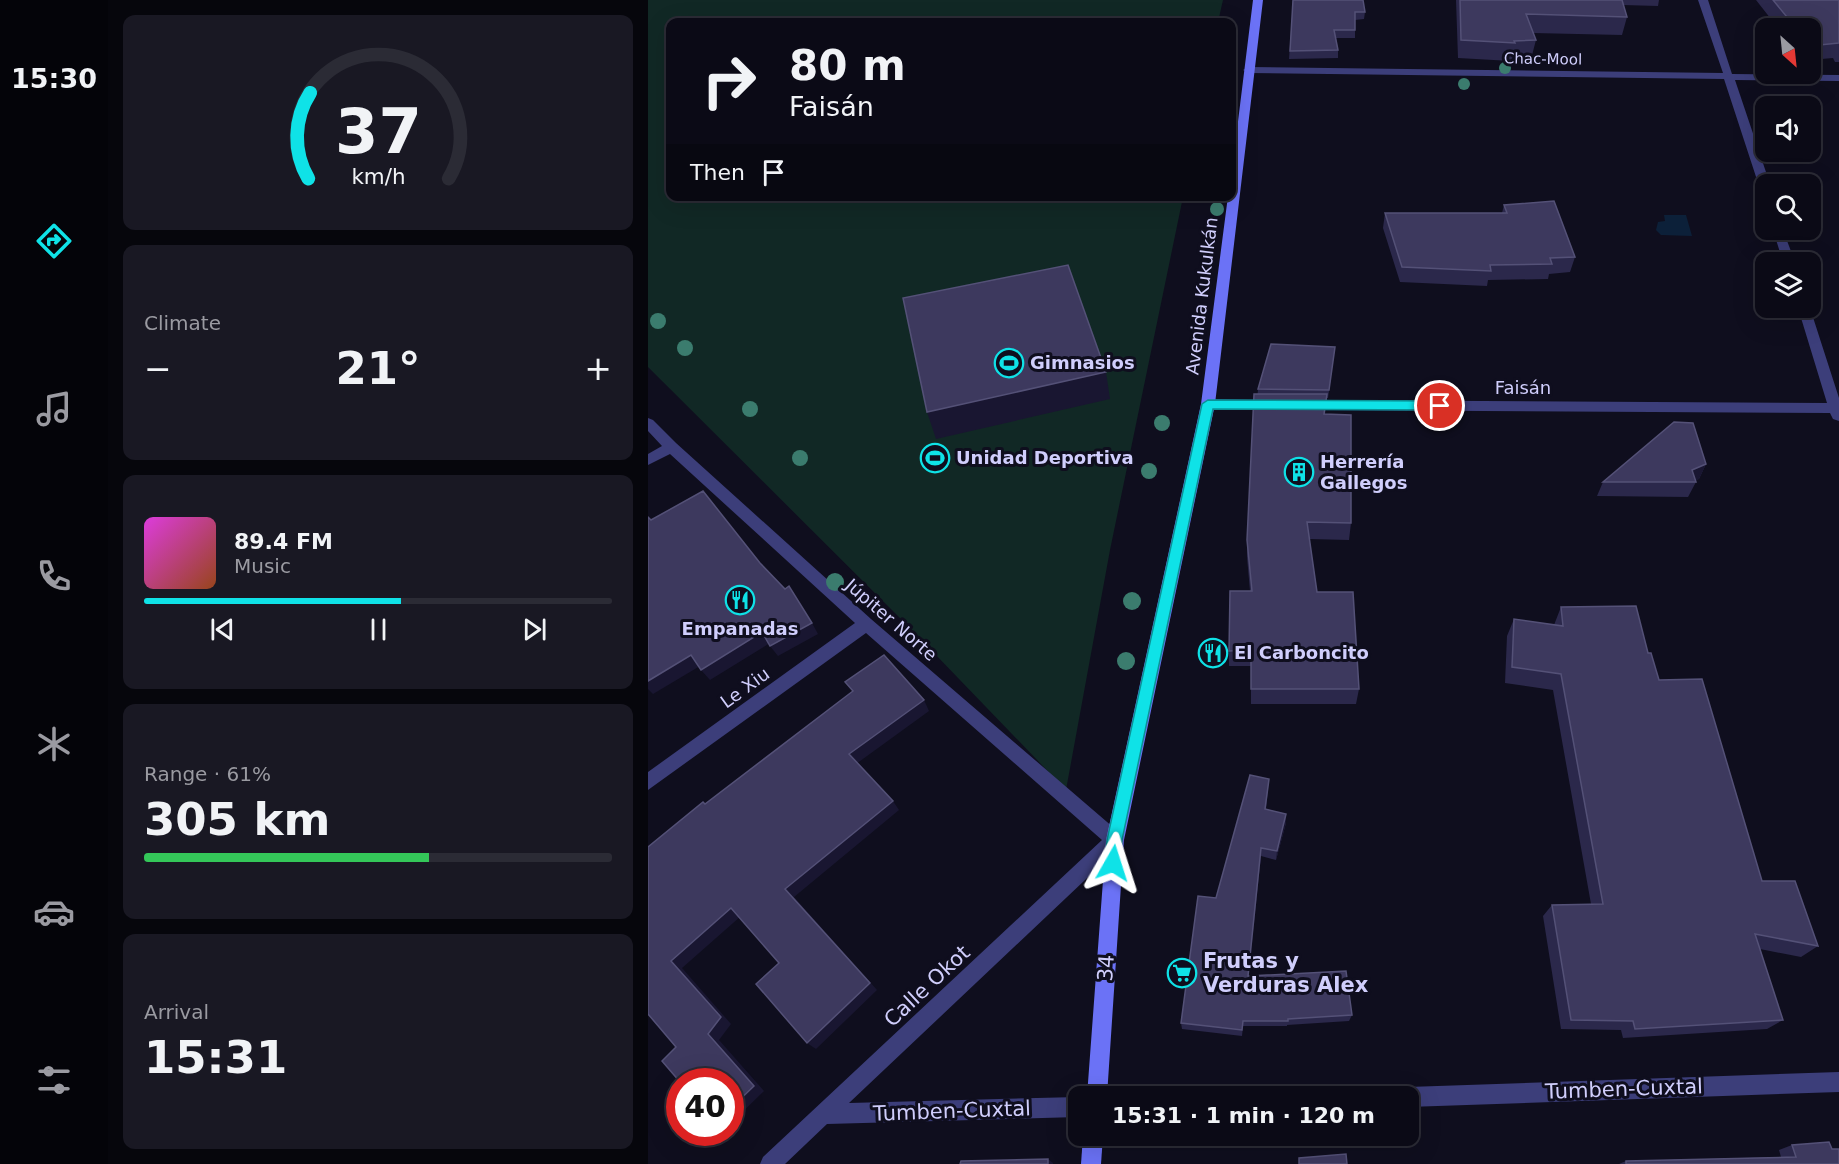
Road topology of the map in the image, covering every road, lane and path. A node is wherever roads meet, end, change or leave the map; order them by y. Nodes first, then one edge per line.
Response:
1 (1258, 0) edge
2 (1703, 0) edge
3 (1248, 70) junction
4 (1729, 77) junction
5 (1839, 78) edge
6 (1236, 170) edge
7 (1761, 174) edge
8 (1232, 201) edge
9 (1807, 318) edge
10 (1208, 404) junction
11 (1838, 412) edge
12 (648, 423) edge
13 (670, 447) junction
14 (648, 460) edge
15 (866, 624) junction
16 (648, 782) edge
17 (1114, 840) junction
18 (1839, 1082) edge
19 (1098, 1086) edge
20 (1419, 1096) edge
21 (1068, 1107) edge
22 (825, 1114) junction
23 (1092, 1146) edge
24 (770, 1164) edge
25 (1090, 1164) edge

1 - 3 street, Avenida Kukulkán
2 - 4 street
3 - 4 street, Chac-Mool
3 - 6 street, Avenida Kukulkán
4 - 5 street, Chac-Mool
4 - 7 street
8 - 10 street, Avenida Kukulkán
9 - 11 street
10 - 11 street, Faisán
10 - 17 street, Avenida Kukulkán
12 - 13 street, Júpiter Norte
13 - 14 street
13 - 15 street, Júpiter Norte
15 - 16 street, Le Xiu
15 - 17 street, Júpiter Norte
17 - 19 street, 34
17 - 22 street, Calle Okot
18 - 20 street, Tumben-Cuxtal
21 - 22 street, Tumben-Cuxtal
22 - 24 street, Calle Okot
23 - 25 street

